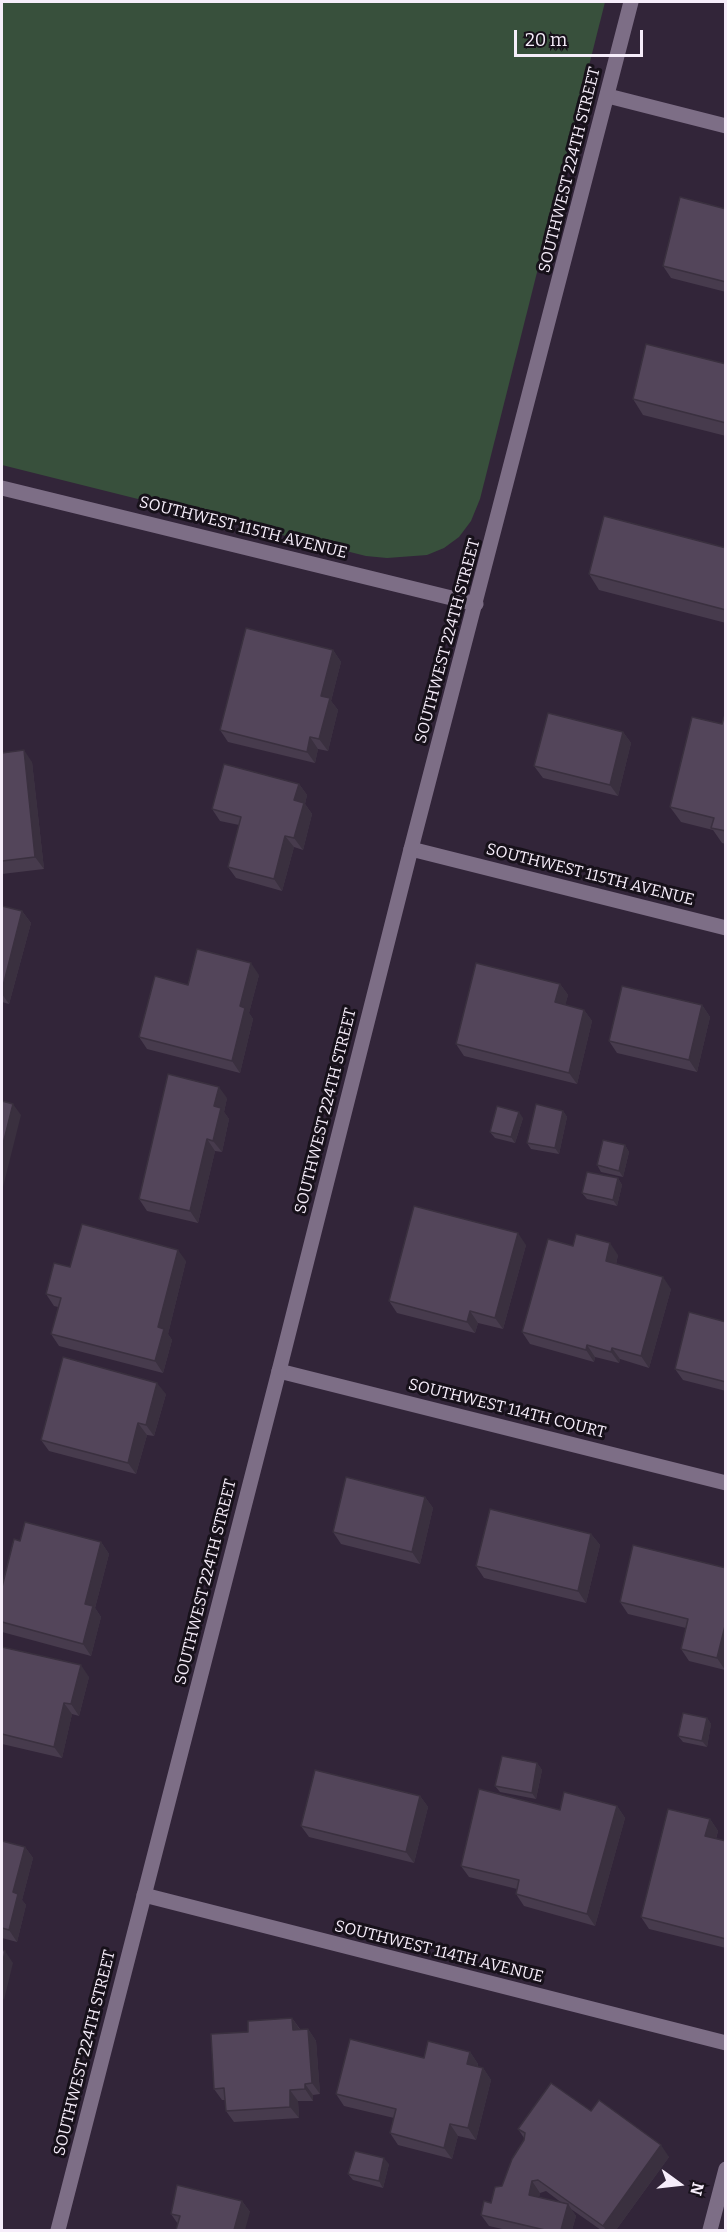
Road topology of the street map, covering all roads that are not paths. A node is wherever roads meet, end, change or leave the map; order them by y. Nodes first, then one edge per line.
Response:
1 (631, 2) edge
2 (608, 96) junction
3 (726, 126) edge
4 (2, 488) edge
5 (476, 604) junction
6 (411, 849) junction
7 (726, 928) edge
8 (279, 1371) junction
9 (726, 1483) edge
10 (144, 1895) junction
11 (726, 2043) edge
12 (726, 2169) edge
13 (58, 2230) edge
14 (710, 2230) edge

1 - 2 street, SOUTHWEST 224TH STREET
2 - 3 street
2 - 5 street, SOUTHWEST 224TH STREET
4 - 5 street, SOUTHWEST 115TH AVENUE
5 - 6 street, SOUTHWEST 224TH STREET
6 - 7 street, SOUTHWEST 115TH AVENUE
6 - 8 street, SOUTHWEST 224TH STREET
8 - 9 street, SOUTHWEST 114TH COURT
8 - 10 street, SOUTHWEST 224TH STREET
10 - 11 street, SOUTHWEST 114TH AVENUE
10 - 13 street, SOUTHWEST 224TH STREET
12 - 14 street

